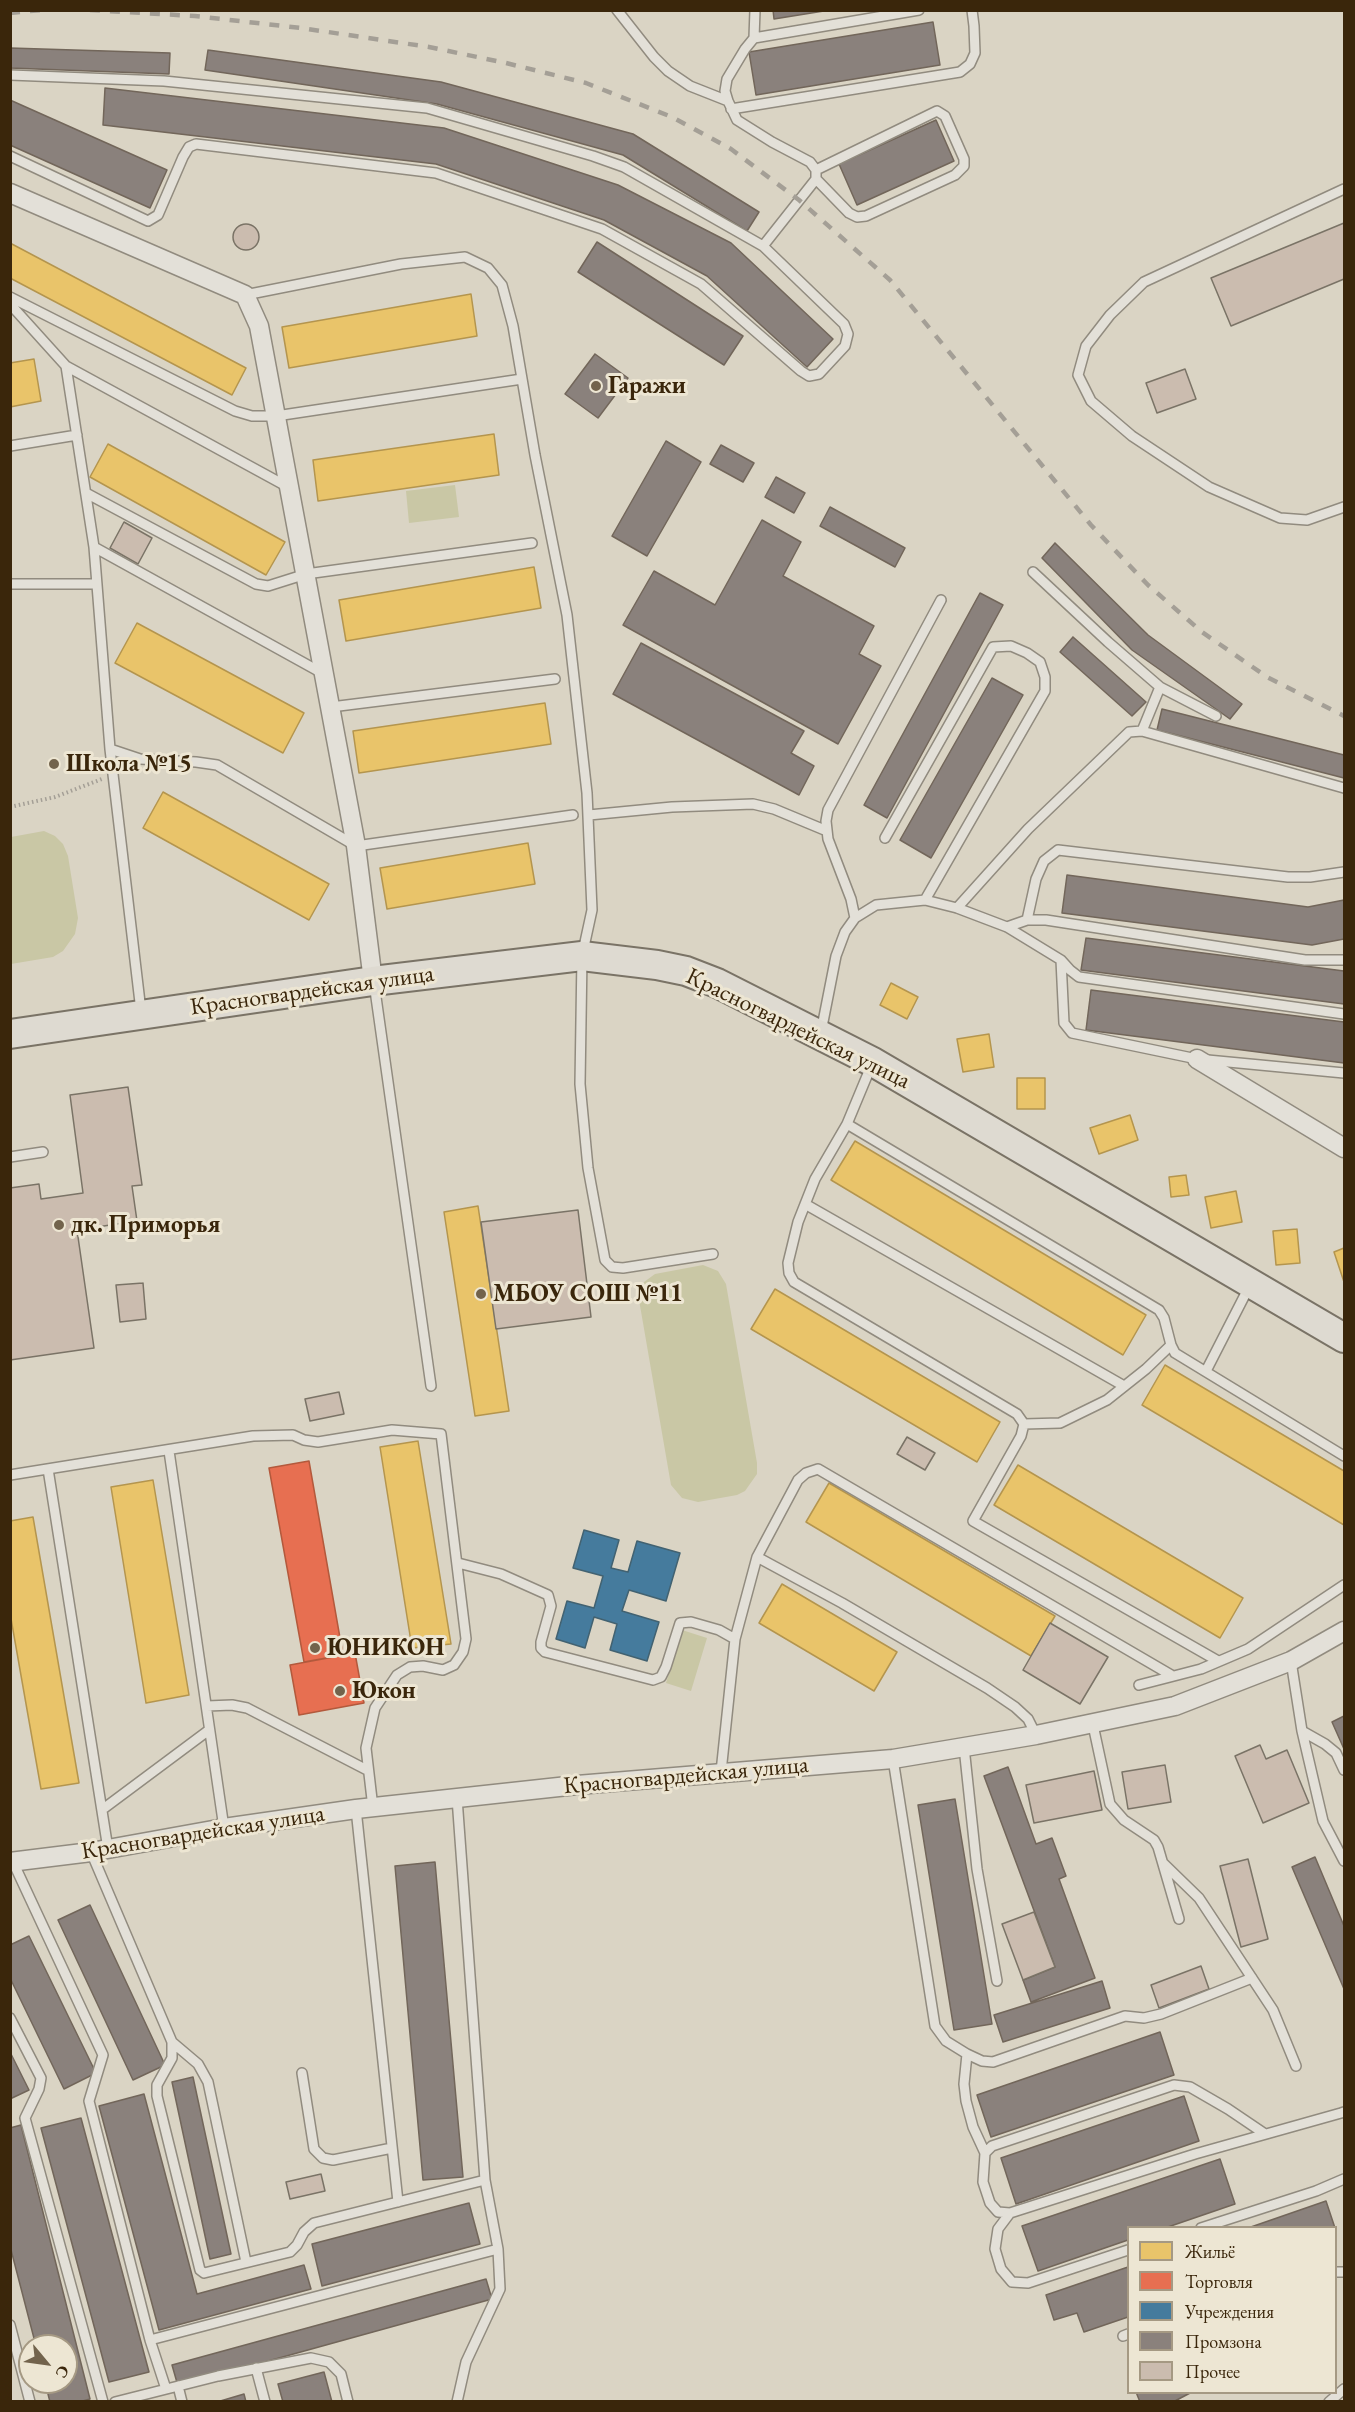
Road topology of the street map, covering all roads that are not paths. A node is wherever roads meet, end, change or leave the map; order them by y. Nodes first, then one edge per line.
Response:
1 (617, 10) edge
2 (755, 10) edge
3 (919, 10) edge
4 (972, 10) edge
5 (754, 38) junction
6 (10, 75) edge
7 (729, 105) junction
8 (10, 156) edge
9 (816, 174) junction
10 (1344, 189) edge
11 (10, 193) edge
12 (763, 246) junction
13 (245, 295) junction
14 (10, 297) edge
15 (10, 304) edge
16 (66, 366) junction
17 (522, 379) junction
18 (276, 416) junction
19 (77, 435) junction
20 (10, 446) edge
21 (290, 488) junction
22 (86, 493) junction
23 (1344, 507) edge
24 (532, 543) dead end
25 (94, 547) junction
26 (1033, 572) dead end
27 (306, 574) junction
28 (10, 584) edge
29 (97, 584) junction
30 (940, 600) dead end
31 (324, 674) junction
32 (555, 679) dead end
33 (1160, 687) junction
34 (331, 707) junction
35 (1216, 716) dead end
36 (1142, 731) junction
37 (111, 749) junction
38 (1344, 788) edge
39 (573, 815) dead end
40 (589, 815) junction
41 (827, 831) junction
42 (885, 838) dead end
43 (356, 846) junction
44 (1344, 872) edge
45 (925, 900) junction
46 (957, 908) junction
47 (855, 918) junction
48 (1027, 920) junction
49 (1007, 927) junction
50 (582, 956) junction
51 (1061, 960) junction
52 (1344, 960) edge
53 (373, 981) junction
54 (1344, 1014) edge
55 (142, 1016) junction
56 (10, 1034) edge
57 (820, 1035) junction
58 (1197, 1059) junction
59 (873, 1062) junction
60 (1344, 1073) edge
61 (847, 1124) junction
62 (1344, 1148) edge
63 (43, 1152) dead end
64 (10, 1157) edge
65 (805, 1204) junction
66 (712, 1254) dead end
67 (1251, 1283) junction
68 (1344, 1338) edge
69 (1171, 1345) junction
70 (1206, 1371) junction
71 (431, 1386) dead end
72 (1124, 1386) junction
73 (1024, 1424) junction
74 (169, 1451) junction
75 (1344, 1456) edge
76 (48, 1469) junction
77 (10, 1475) edge
78 (757, 1557) junction
79 (458, 1563) junction
80 (1344, 1586) edge
81 (1344, 1631) edge
82 (735, 1639) junction
83 (1218, 1661) junction
84 (1291, 1661) junction
85 (1171, 1675) junction
86 (1139, 1685) dead end
87 (207, 1706) junction
88 (1093, 1725) junction
89 (209, 1730) junction
90 (1302, 1731) junction
91 (1036, 1735) junction
92 (963, 1747) junction
93 (893, 1759) junction
94 (367, 1770) junction
95 (1344, 1770) edge
96 (722, 1772) junction
97 (456, 1798) junction
98 (364, 1808) junction
99 (103, 1809) junction
100 (224, 1828) junction
101 (99, 1850) junction
102 (1344, 1861) edge
103 (12, 1862) edge
104 (1163, 1863) junction
105 (1179, 1919) dead end
106 (1252, 1978) junction
107 (997, 1981) dead end
108 (10, 2018) edge
109 (172, 2042) junction
110 (966, 2054) junction
111 (1296, 2066) dead end
112 (302, 2073) dead end
113 (1344, 2112) edge
114 (1265, 2134) junction
115 (392, 2148) junction
116 (985, 2153) junction
117 (1344, 2179) edge
118 (485, 2180) junction
119 (398, 2202) junction
120 (1010, 2213) junction
121 (1207, 2226) edge
122 (498, 2249) junction
123 (1127, 2250) edge
124 (246, 2262) junction
125 (10, 2325) edge
126 (150, 2340) junction
127 (256, 2368) junction
128 (178, 2386) junction
129 (166, 2389) junction
130 (1344, 2389) edge
131 (30, 2402) edge
132 (103, 2402) edge
133 (115, 2402) edge
134 (182, 2402) edge
135 (265, 2402) edge
136 (348, 2402) edge
137 (457, 2402) edge
138 (1329, 2402) edge

1 - 7 lane
2 - 5 lane
3 - 5 lane
4 - 7 lane
5 - 7 lane
6 - 12 lane
7 - 9 lane
8 - 12 lane
9 - 9 lane
9 - 12 lane
10 - 23 lane
11 - 13 street
13 - 17 lane
13 - 18 street
14 - 18 lane
15 - 16 lane
16 - 19 lane
16 - 21 lane
17 - 18 lane
17 - 40 lane
18 - 21 street
19 - 20 lane
19 - 22 lane
21 - 27 street
22 - 25 lane
22 - 27 lane
24 - 27 lane
25 - 29 lane
25 - 31 lane
26 - 33 lane
27 - 31 street
28 - 29 lane
29 - 37 lane
30 - 41 lane
31 - 34 street
32 - 34 lane
33 - 35 lane
33 - 36 lane
34 - 43 street
36 - 38 lane
36 - 46 lane
37 - 43 lane
37 - 55 lane
39 - 43 lane
40 - 41 lane
40 - 50 lane
41 - 47 lane
42 - 45 lane
43 - 53 street
44 - 48 lane
45 - 46 lane
45 - 47 lane
46 - 49 lane
47 - 57 lane
48 - 49 lane
48 - 52 lane
49 - 51 lane
50 - 53 main road, Красногвардейская улица
50 - 57 main road, Красногвардейская улица
50 - 66 lane
51 - 54 lane
51 - 58 lane
53 - 55 main road, Красногвардейская улица
53 - 71 lane
55 - 56 main road, Красногвардейская улица
57 - 59 main road, Красногвардейская улица
58 - 60 lane
58 - 62 street
59 - 61 lane
59 - 67 main road, Красногвардейская улица
61 - 65 lane
61 - 69 lane
63 - 64 lane
65 - 72 lane
65 - 73 lane
67 - 68 main road, Красногвардейская улица
67 - 70 lane
69 - 70 lane
69 - 72 lane
70 - 75 lane
72 - 73 lane
73 - 83 lane
74 - 76 lane
74 - 79 lane
74 - 87 lane
76 - 77 lane
76 - 99 lane
78 - 82 lane
78 - 85 lane
78 - 91 lane
79 - 82 lane
79 - 94 lane
80 - 83 lane
81 - 84 street, Красногвардейская улица
82 - 96 lane
83 - 85 lane
84 - 88 street, Красногвардейская улица
84 - 90 lane
85 - 86 lane
87 - 89 lane
87 - 94 lane
88 - 91 street, Красногвардейская улица
88 - 104 lane
89 - 99 lane
89 - 100 lane
90 - 95 lane
90 - 102 lane
91 - 92 street, Красногвардейская улица
92 - 93 street, Красногвардейская улица
92 - 107 lane
93 - 96 street, Красногвардейская улица
93 - 110 lane
94 - 98 lane
96 - 97 street, Красногвардейская улица
97 - 98 street, Красногвардейская улица
97 - 118 lane
98 - 100 street, Красногвардейская улица
98 - 115 lane
99 - 101 lane
100 - 101 street, Красногвардейская улица
101 - 103 street, Красногвардейская улица
101 - 109 lane
103 - 126 lane
104 - 105 lane
104 - 106 lane
106 - 110 lane
106 - 111 lane
108 - 132 lane
109 - 124 lane
109 - 124 lane
110 - 116 lane
112 - 115 lane
113 - 114 lane
114 - 116 lane
114 - 120 lane
115 - 119 lane
116 - 120 lane
117 - 121 lane
118 - 119 lane
118 - 122 lane
119 - 124 lane
120 - 123 lane
122 - 126 lane
122 - 137 lane
125 - 131 lane
126 - 129 lane
127 - 128 lane
127 - 135 lane
127 - 136 lane
128 - 129 lane
128 - 134 lane
129 - 133 lane
130 - 138 lane

